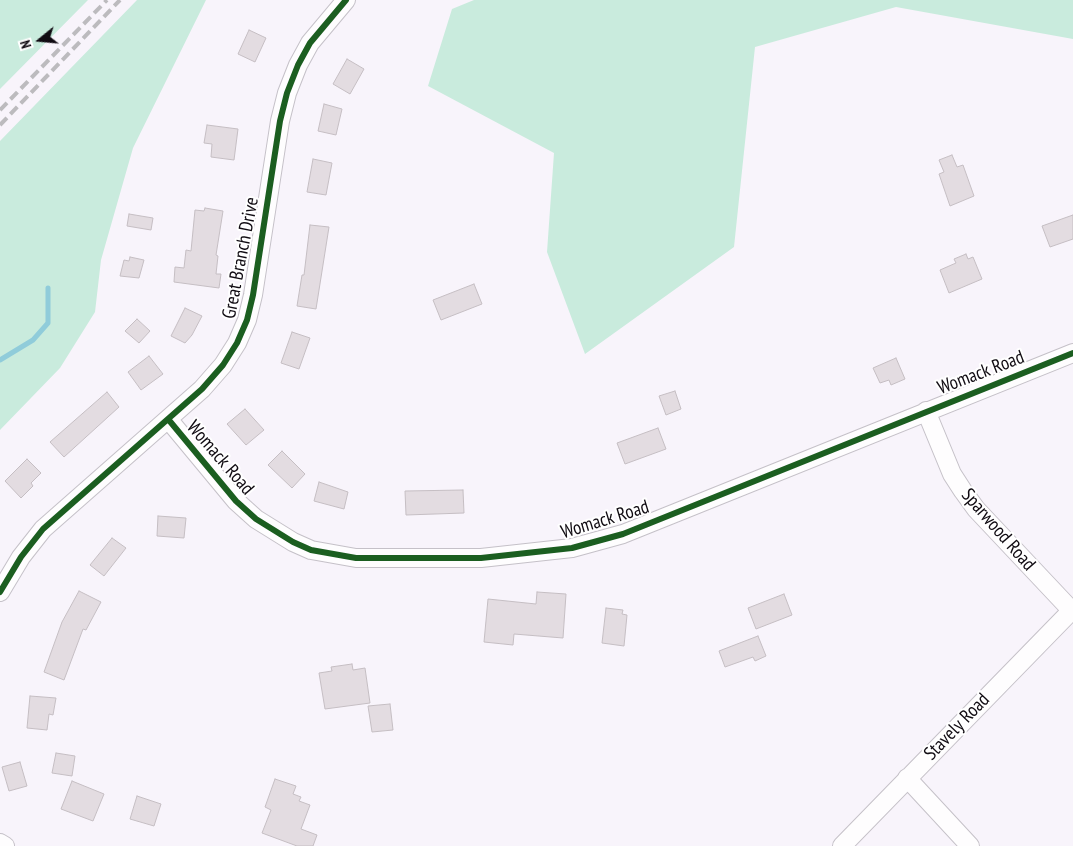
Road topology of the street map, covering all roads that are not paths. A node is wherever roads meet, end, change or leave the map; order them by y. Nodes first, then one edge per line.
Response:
1 (346, 0) edge
2 (1073, 353) edge
3 (926, 411) junction
4 (168, 419) junction
5 (0, 592) edge
6 (1073, 610) edge
7 (907, 778) junction
8 (0, 844) edge
9 (5, 846) edge
10 (842, 846) edge
11 (970, 846) edge

1 - 4 street, Great Branch Drive
2 - 3 street, Womack Road
3 - 4 street, Womack Road
3 - 6 street, Sparwood Road
4 - 5 street, Great Branch Drive
6 - 7 street, Stavely Road
7 - 10 street, Stavely Road
7 - 11 street
8 - 9 street

